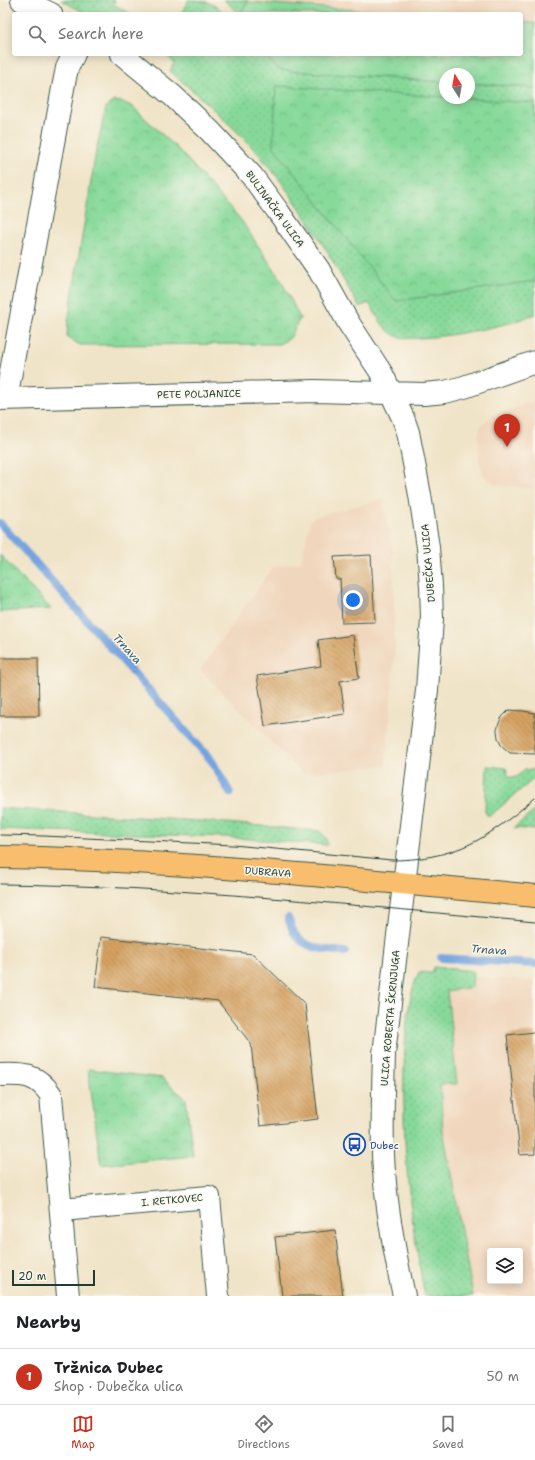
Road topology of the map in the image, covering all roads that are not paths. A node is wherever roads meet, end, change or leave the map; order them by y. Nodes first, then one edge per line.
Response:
1 (22, 0) edge
2 (47, 12) edge
3 (73, 56) edge
4 (124, 56) edge
5 (535, 362) edge
6 (392, 393) junction
7 (3, 399) edge
8 (0, 857) edge
9 (404, 883) junction
10 (535, 896) edge
11 (0, 1075) edge
12 (60, 1210) junction
13 (68, 1296) edge
14 (218, 1296) edge
15 (404, 1296) edge

1 - 2 street
3 - 7 street, PETE POLJANICE
4 - 6 street, BULINAČKA ULICA
5 - 6 street
6 - 7 street, PETE POLJANICE
6 - 9 street, DUBEČKA ULICA
8 - 9 main road, DUBRAVA
9 - 10 main road, DUBRAVA
9 - 15 street, ULICA ROBERTA ŠKRNJUGA
11 - 12 street
12 - 13 street
12 - 14 street, I. RETKOVEC

